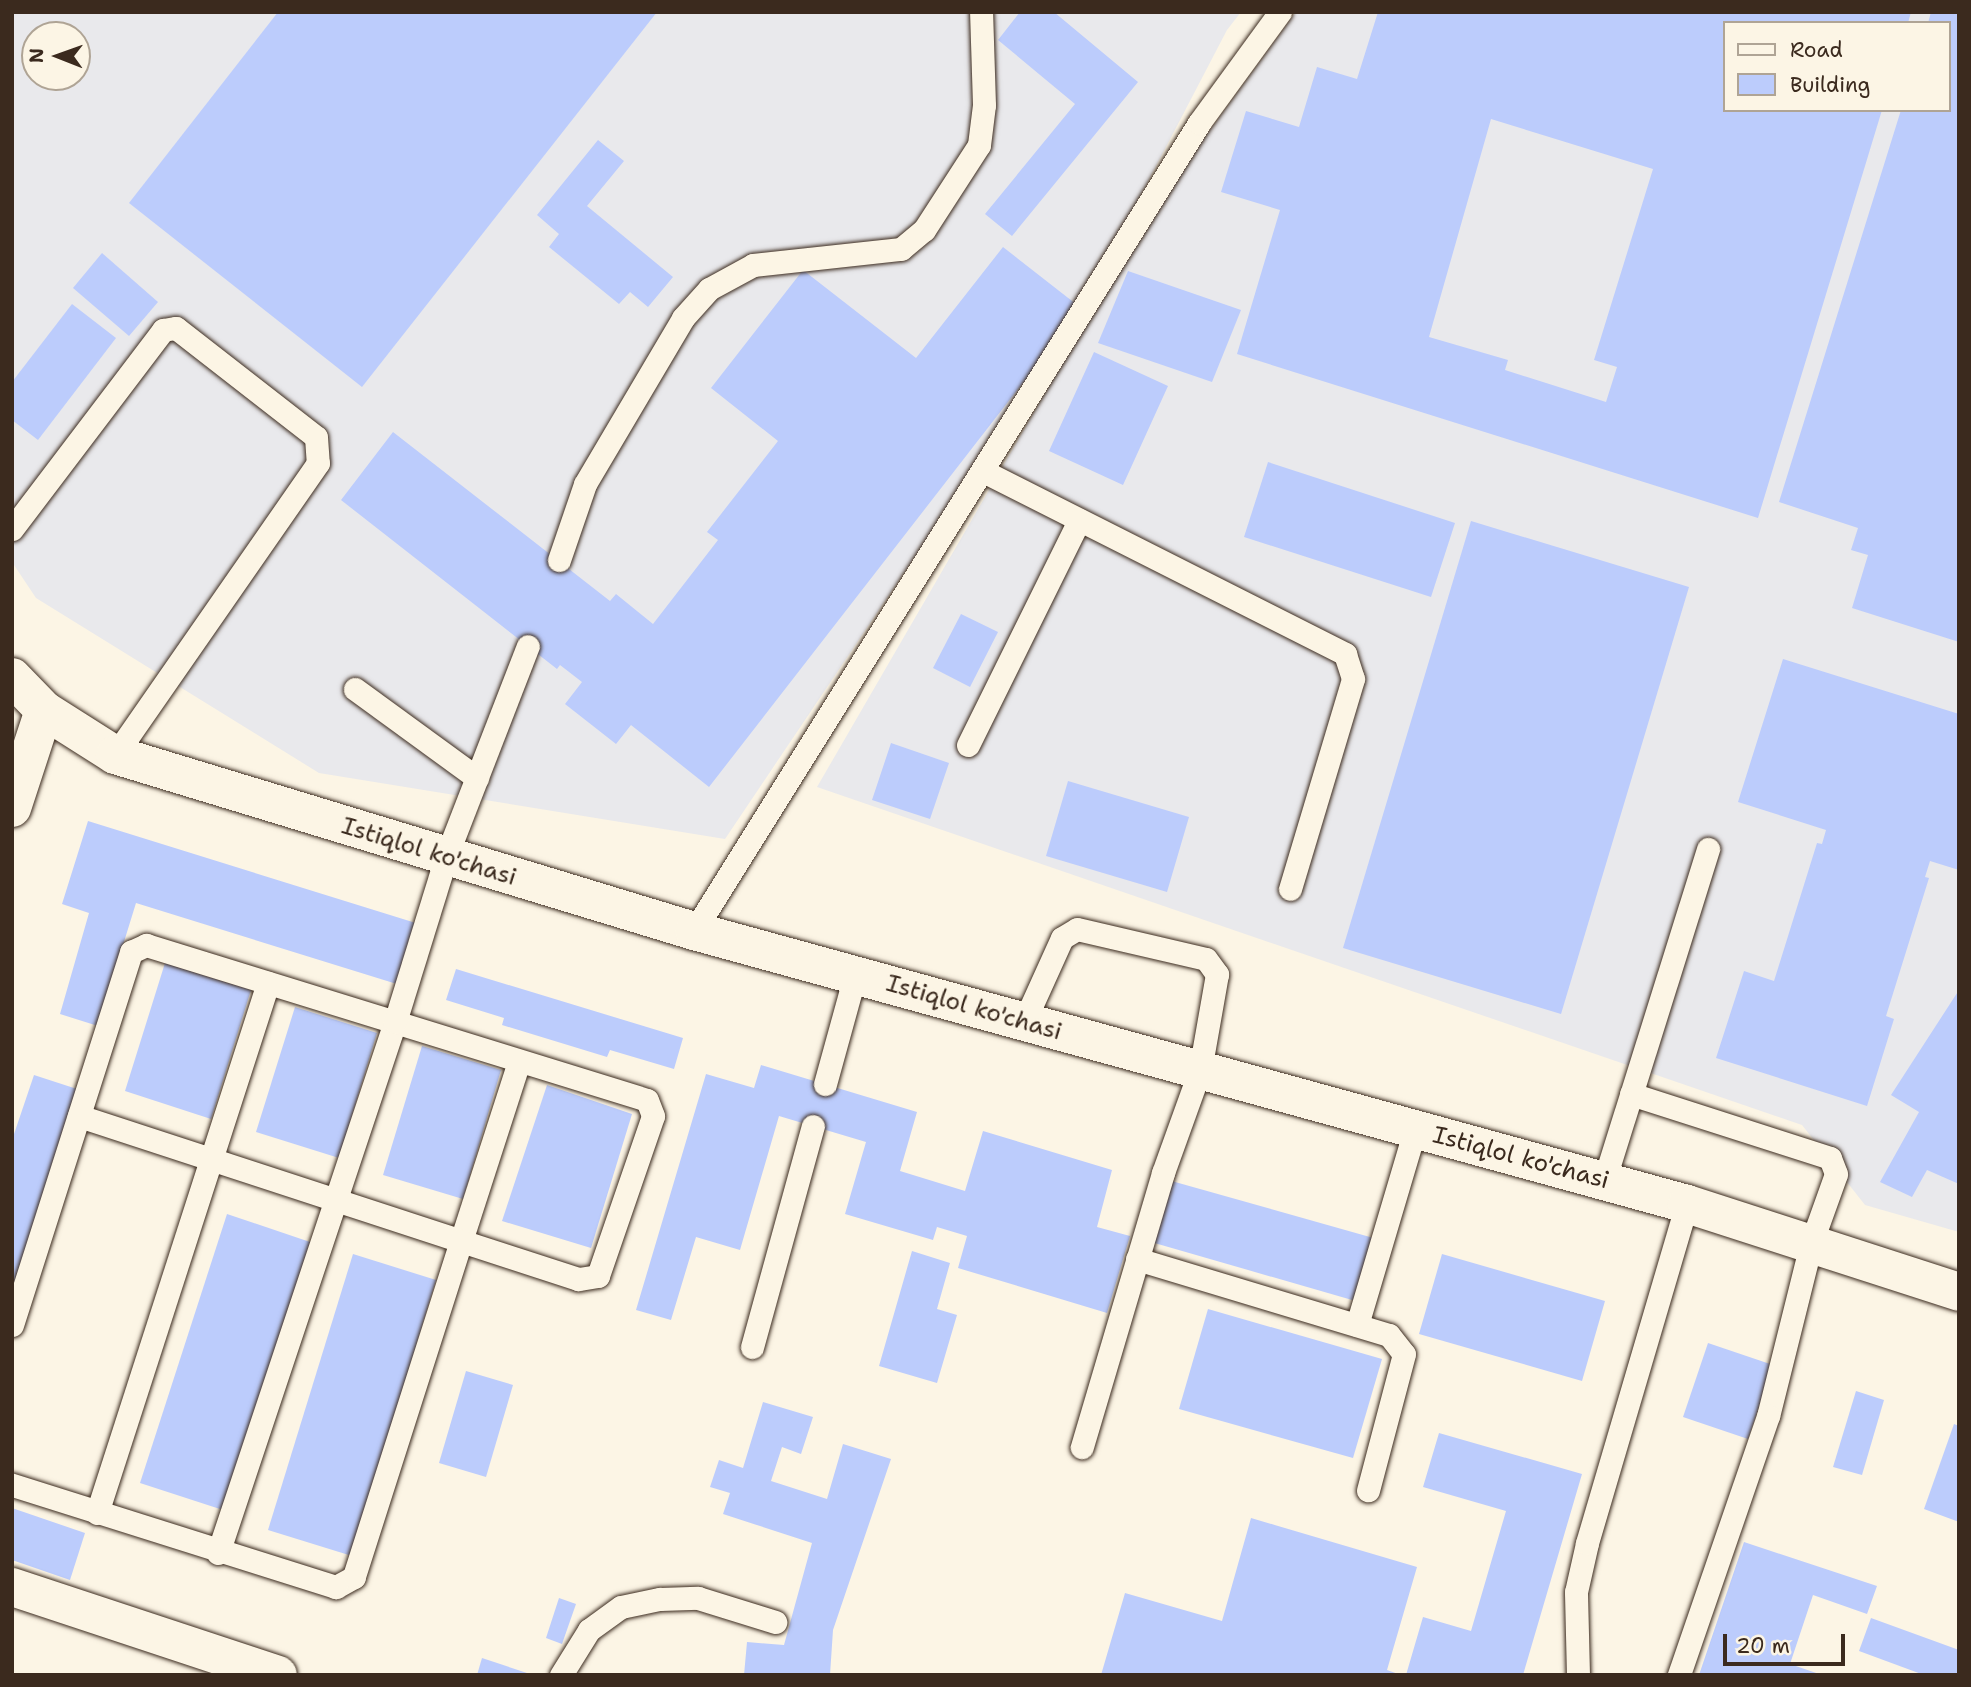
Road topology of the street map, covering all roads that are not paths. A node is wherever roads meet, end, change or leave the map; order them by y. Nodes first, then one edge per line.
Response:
1 (981, 12) edge
2 (1280, 12) edge
3 (983, 471) junction
4 (1079, 520) junction
5 (12, 529) edge
6 (559, 560) dead end
7 (528, 646) dead end
8 (12, 677) edge
9 (355, 689) dead end
10 (44, 710) junction
11 (968, 745) dead end
12 (115, 755) junction
13 (477, 778) junction
14 (12, 808) edge
15 (1708, 849) dead end
16 (446, 857) junction
17 (1290, 889) dead end
18 (694, 931) junction
19 (855, 975) junction
20 (268, 983) junction
21 (1024, 1022) junction
22 (395, 1023) junction
23 (519, 1061) junction
24 (1200, 1070) junction
25 (825, 1084) dead end
26 (1631, 1094) junction
27 (79, 1116) junction
28 (813, 1126) dead end
29 (1415, 1129) junction
30 (211, 1159) junction
31 (1604, 1181) junction
32 (336, 1201) junction
33 (1687, 1204) junction
34 (461, 1241) junction
35 (1811, 1244) junction
36 (1137, 1259) junction
37 (1959, 1292) edge
38 (12, 1325) edge
39 (1357, 1325) junction
40 (751, 1348) dead end
41 (1082, 1447) dead end
42 (12, 1485) edge
43 (1368, 1490) dead end
44 (97, 1513) junction
45 (218, 1553) junction
46 (12, 1587) edge
47 (775, 1622) dead end
48 (278, 1675) edge
49 (561, 1675) edge
50 (1578, 1675) edge
51 (1679, 1675) edge

1 - 6 lane
2 - 3 lane
3 - 4 lane
3 - 18 lane
4 - 11 lane
4 - 17 lane
5 - 12 lane
7 - 13 lane
8 - 10 main road, Istiqlol ko'chasi
9 - 13 lane
10 - 12 main road, Istiqlol ko'chasi
10 - 14 main road
12 - 16 main road, Istiqlol ko'chasi
13 - 16 lane
15 - 26 lane
16 - 18 main road, Istiqlol ko'chasi
16 - 22 lane
18 - 19 main road, Istiqlol ko'chasi
19 - 21 main road, Istiqlol ko'chasi
19 - 25 lane
20 - 22 lane
20 - 27 lane
20 - 30 lane
21 - 24 main road, Istiqlol ko'chasi
21 - 24 lane
22 - 23 lane
22 - 32 lane
23 - 34 lane
23 - 34 lane
24 - 29 main road, Istiqlol ko'chasi
24 - 36 lane
26 - 31 lane
26 - 35 lane
27 - 30 lane
27 - 38 lane
28 - 40 lane
29 - 31 main road, Istiqlol ko'chasi
29 - 39 lane
30 - 32 lane
30 - 44 lane
31 - 33 main road, Istiqlol ko'chasi
32 - 34 lane
32 - 45 lane
33 - 35 main road, Istiqlol ko'chasi
33 - 50 lane
34 - 45 lane
35 - 37 main road, Istiqlol ko'chasi
35 - 51 lane
36 - 39 lane
36 - 41 lane
39 - 43 lane
42 - 44 lane
44 - 45 lane
46 - 48 main road
47 - 49 lane

